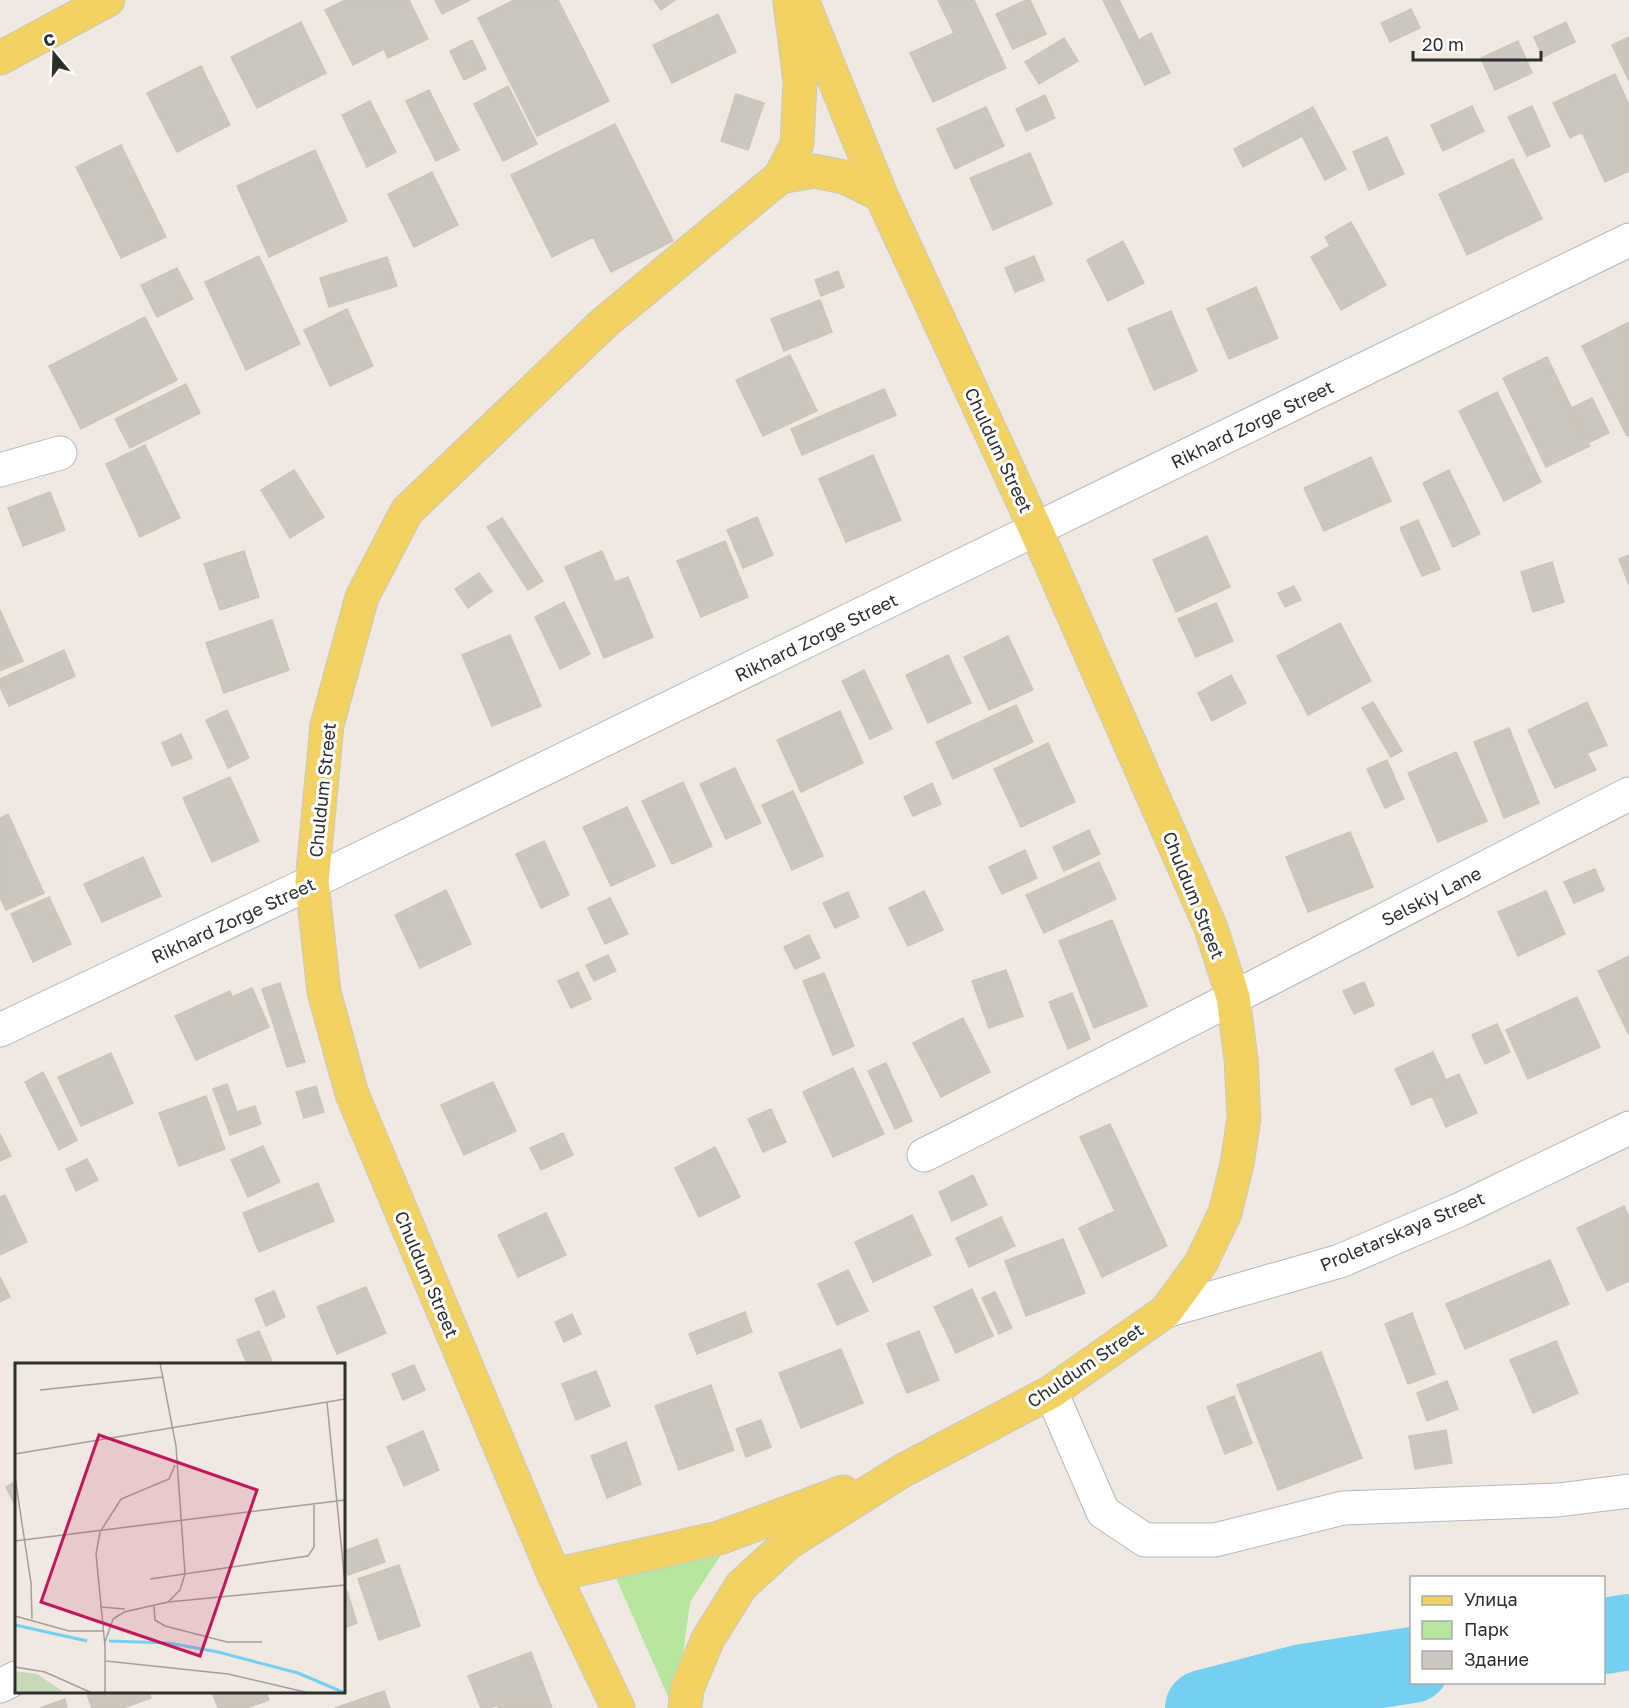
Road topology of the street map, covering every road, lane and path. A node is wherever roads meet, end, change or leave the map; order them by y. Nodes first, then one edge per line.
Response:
1 (108, 0) edge
2 (789, 0) edge
3 (802, 0) edge
4 (0, 58) edge
5 (780, 177) junction
6 (881, 195) junction
7 (1629, 240) edge
8 (60, 453) dead end
9 (0, 470) edge
10 (1036, 530) junction
11 (1629, 794) edge
12 (312, 882) junction
13 (1233, 997) junction
14 (0, 1030) edge
15 (1629, 1128) edge
16 (924, 1155) dead end
17 (1166, 1311) junction
18 (1051, 1392) junction
19 (902, 1471) junction
20 (1629, 1491) edge
21 (554, 1575) junction
22 (15, 1678) edge
23 (0, 1686) edge
24 (618, 1708) edge
25 (685, 1708) edge

1 - 4 main road
2 - 5 main road, Chuldum Street
3 - 6 main road, Chuldum Street
5 - 6 main road
5 - 12 main road, Chuldum Street
6 - 10 main road, Chuldum Street
7 - 10 street, Rikhard Zorge Street
8 - 9 street
10 - 12 street, Rikhard Zorge Street
10 - 13 main road, Chuldum Street
11 - 13 street, Selskiy Lane
12 - 14 street, Rikhard Zorge Street
12 - 21 main road, Chuldum Street
13 - 16 street, Selskiy Lane
13 - 17 main road, Chuldum Street
15 - 17 street, Proletarskaya Street
17 - 18 main road, Chuldum Street
18 - 19 main road, Chuldum Street
18 - 20 street
19 - 21 main road
19 - 25 main road, Chuldum Street
21 - 24 main road, Chuldum Street
22 - 23 street

